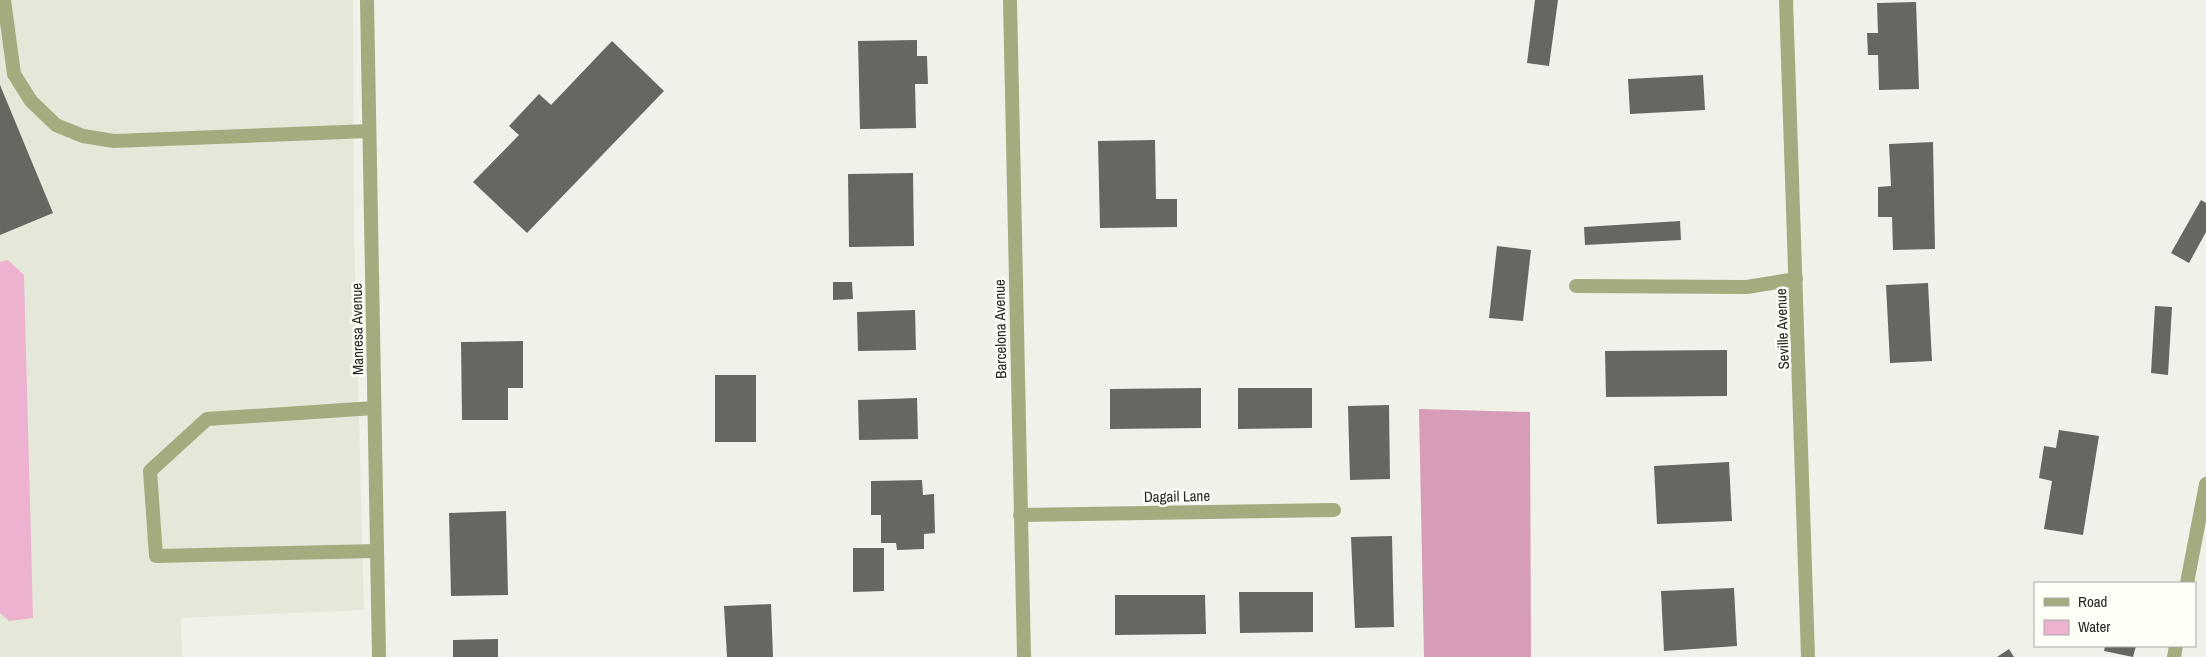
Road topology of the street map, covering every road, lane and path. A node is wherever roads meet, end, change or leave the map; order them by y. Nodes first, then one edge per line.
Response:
1 (4, 0) edge
2 (367, 0) edge
3 (1010, 0) edge
4 (1786, 0) edge
5 (369, 131) junction
6 (1796, 279) junction
7 (1576, 286) dead end
8 (374, 408) junction
9 (2206, 484) edge
10 (1334, 510) dead end
11 (1020, 515) junction
12 (377, 550) junction
13 (2187, 582) edge
14 (379, 657) edge
15 (1024, 657) edge
16 (1808, 657) edge

1 - 5 street
2 - 5 street, Manresa Avenue
3 - 11 street, Barcelona Avenue
4 - 6 street, Seville Avenue
5 - 8 street, Manresa Avenue
6 - 7 street
6 - 16 street, Seville Avenue
8 - 12 street, Manresa Avenue
8 - 12 street
9 - 13 street
10 - 11 street, Dagail Lane
11 - 15 street, Barcelona Avenue
12 - 14 street, Manresa Avenue

